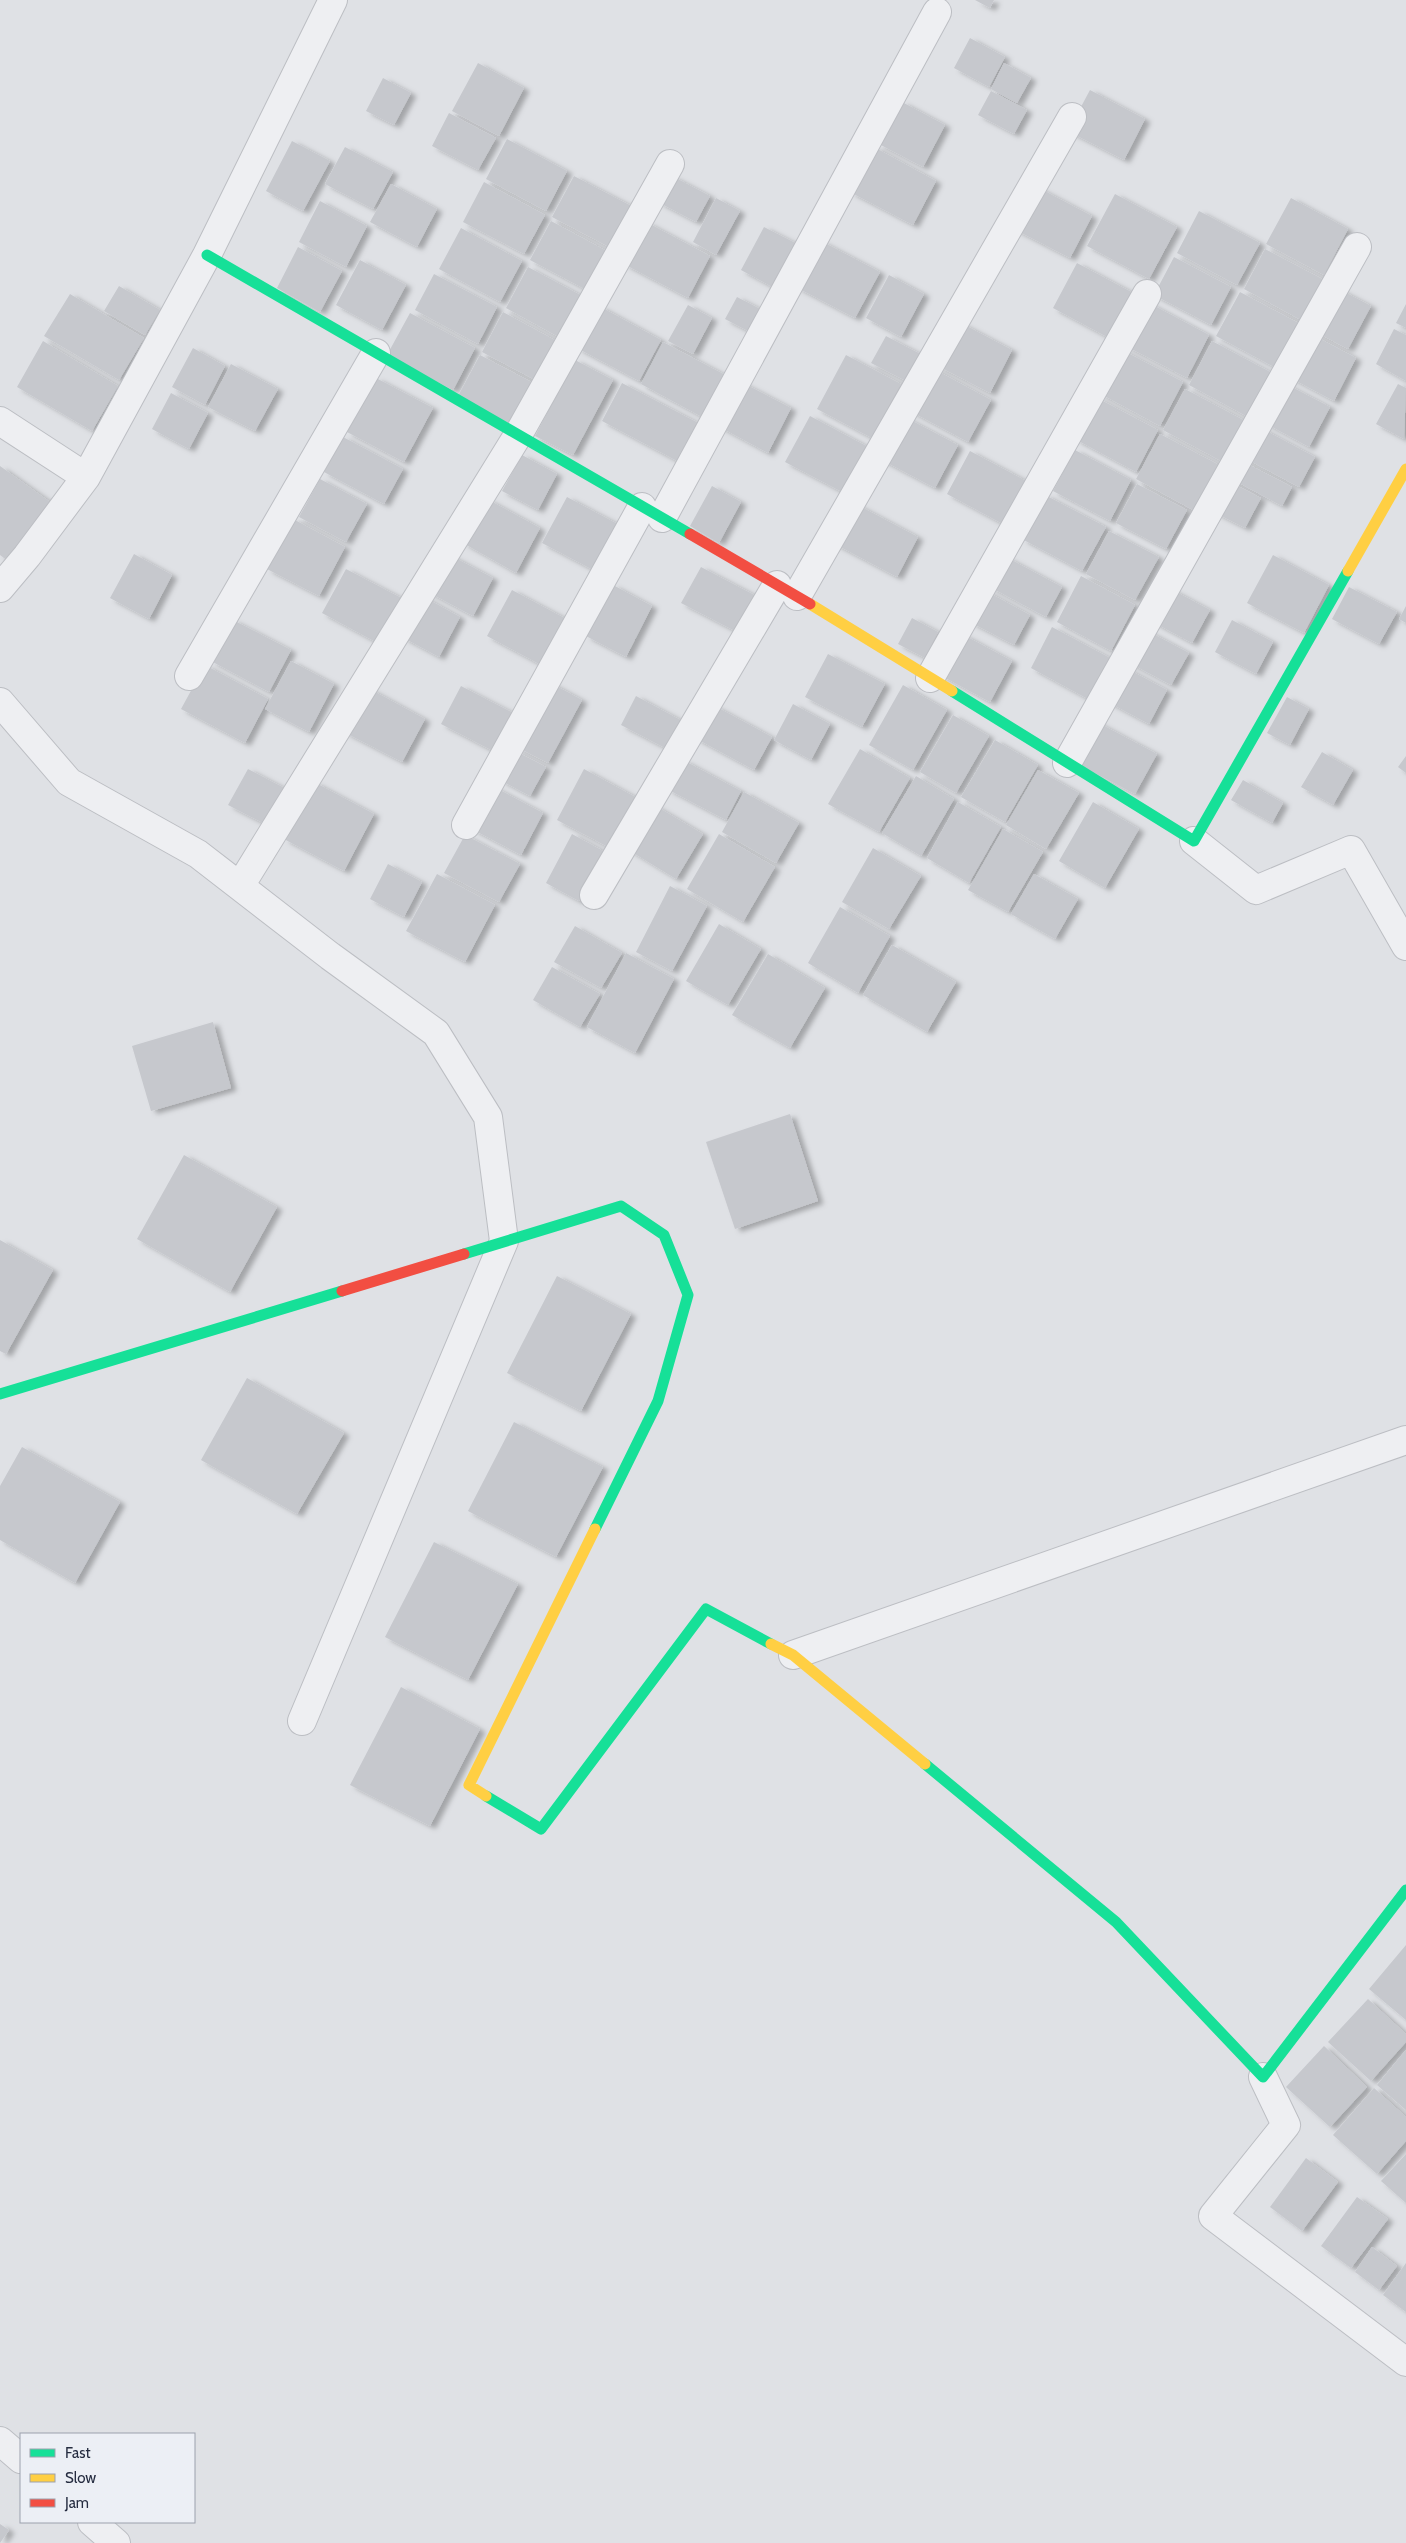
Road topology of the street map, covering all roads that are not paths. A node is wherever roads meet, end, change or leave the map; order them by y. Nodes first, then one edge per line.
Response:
1 (332, 0) edge
2 (937, 12) dead end
3 (1072, 117) dead end
4 (670, 164) dead end
5 (1357, 247) dead end
6 (207, 254) junction
7 (1147, 294) dead end
8 (376, 353) junction
9 (0, 421) edge
10 (518, 435) junction
11 (1406, 469) edge
12 (86, 477) junction
13 (652, 512) junction
14 (0, 588) edge
15 (787, 591) junction
16 (189, 676) dead end
17 (930, 678) junction
18 (0, 702) edge
19 (1067, 763) junction
20 (466, 826) dead end
21 (1194, 841) junction
22 (240, 886) junction
23 (594, 895) dead end
24 (1406, 946) edge
25 (504, 1241) junction
26 (0, 1394) edge
27 (1406, 1440) edge
28 (793, 1655) junction
29 (302, 1721) dead end
30 (1406, 1890) edge
31 (1263, 2077) junction
32 (1406, 2362) edge
33 (0, 2441) edge
34 (20, 2458) edge
35 (93, 2523) edge
36 (116, 2543) edge

1 - 6 street
2 - 13 street
3 - 15 street
4 - 10 street
5 - 19 street
6 - 8 street
6 - 12 street
7 - 17 street
8 - 10 street
8 - 16 street
9 - 12 street
10 - 13 street
10 - 22 street
11 - 21 street
12 - 14 street
13 - 15 street
13 - 20 street
15 - 17 street
15 - 23 street
17 - 19 street
18 - 22 street
19 - 21 street
21 - 24 street
22 - 25 street
25 - 26 street
25 - 28 street
25 - 29 street
27 - 28 street
28 - 31 street
30 - 31 street
31 - 32 street
33 - 34 street
35 - 36 street

